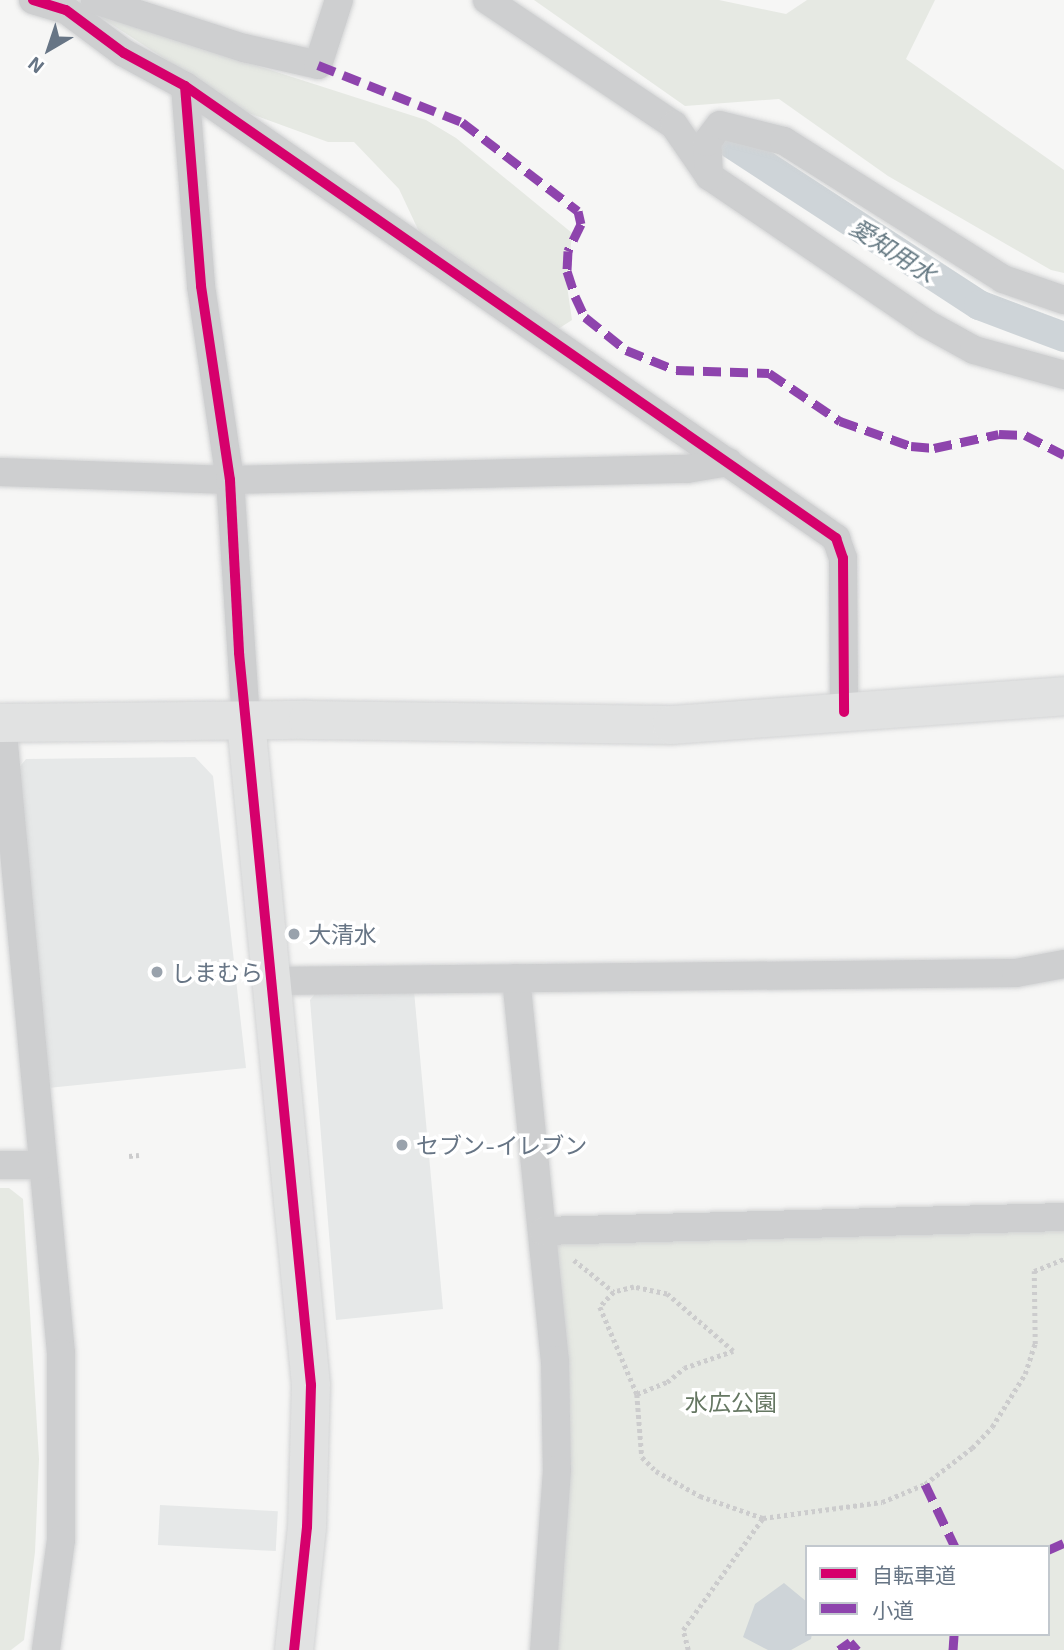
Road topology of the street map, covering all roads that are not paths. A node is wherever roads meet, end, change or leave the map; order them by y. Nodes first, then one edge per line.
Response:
1 (33, 0) edge
2 (94, 0) edge
3 (340, 0) edge
4 (487, 0) edge
5 (185, 86) junction
6 (709, 176) junction
7 (1064, 300) edge
8 (1064, 375) edge
9 (728, 462) junction
10 (0, 471) edge
11 (230, 481) junction
12 (1064, 696) edge
13 (844, 712) junction
14 (246, 722) junction
15 (1, 723) edge
16 (11, 962) edge
17 (1064, 964) edge
18 (516, 978) junction
19 (271, 981) junction
20 (0, 1165) edge
21 (43, 1165) junction
22 (1064, 1217) edge
23 (543, 1231) junction
24 (46, 1650) edge
25 (294, 1650) edge
26 (544, 1650) edge

1 - 5 street
2 - 3 street
4 - 6 street
5 - 9 street
5 - 11 street
6 - 7 street
6 - 8 street
9 - 11 street
9 - 13 street
10 - 11 street
11 - 14 street
12 - 13 street
13 - 14 street
14 - 15 street
14 - 19 street
15 - 16 street
16 - 21 street
17 - 18 street
18 - 19 street
18 - 23 street
19 - 25 street
20 - 21 street
21 - 24 street
22 - 23 street
23 - 26 street

